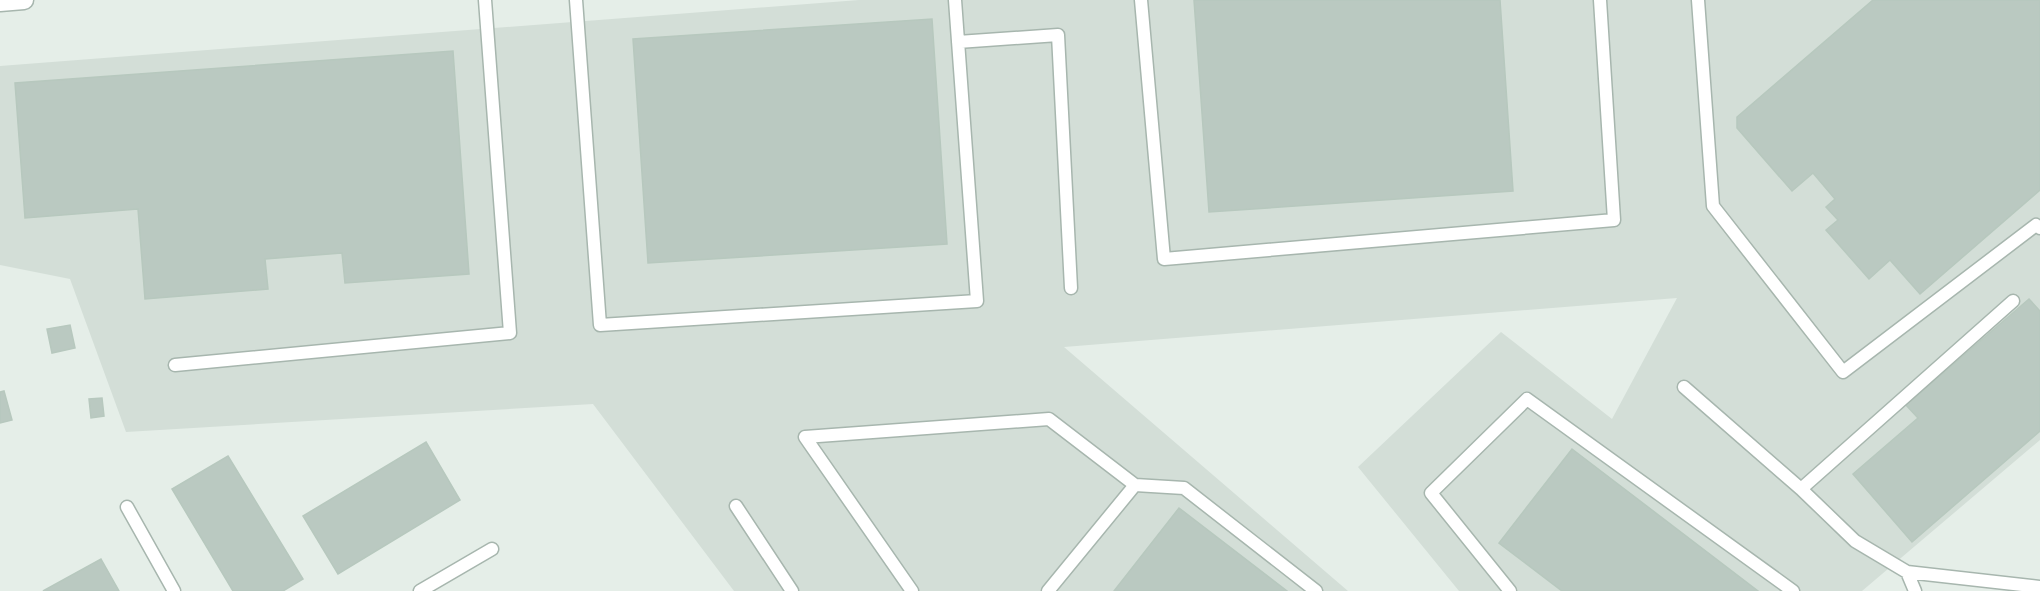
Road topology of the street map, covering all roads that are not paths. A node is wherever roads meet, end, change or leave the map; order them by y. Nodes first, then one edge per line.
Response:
1 (24, 0) edge
2 (484, 0) edge
3 (576, 0) edge
4 (956, 0) edge
5 (1141, 0) edge
6 (1600, 0) edge
7 (1698, 0) edge
8 (0, 2) edge
9 (958, 42) junction
10 (2040, 228) edge
11 (1071, 288) dead end
12 (2013, 301) dead end
13 (175, 365) dead end
14 (1684, 387) dead end
15 (1135, 485) junction
16 (1801, 489) junction
17 (736, 506) dead end
18 (127, 507) dead end
19 (492, 549) dead end
20 (1907, 572) junction
21 (2040, 587) edge
22 (174, 591) edge
23 (420, 591) edge
24 (792, 591) edge
25 (912, 591) edge
26 (1048, 591) edge
27 (1316, 591) edge
28 (1510, 591) edge
29 (1793, 591) edge
30 (1915, 591) edge

1 - 8 street
2 - 13 lane
3 - 9 lane
4 - 9 lane
5 - 6 lane
7 - 10 lane
9 - 11 lane
12 - 16 lane
14 - 16 lane
15 - 25 lane
15 - 26 lane
15 - 27 lane
16 - 20 lane
17 - 24 lane
18 - 22 lane
19 - 23 lane
20 - 21 lane
20 - 30 lane
28 - 29 lane

